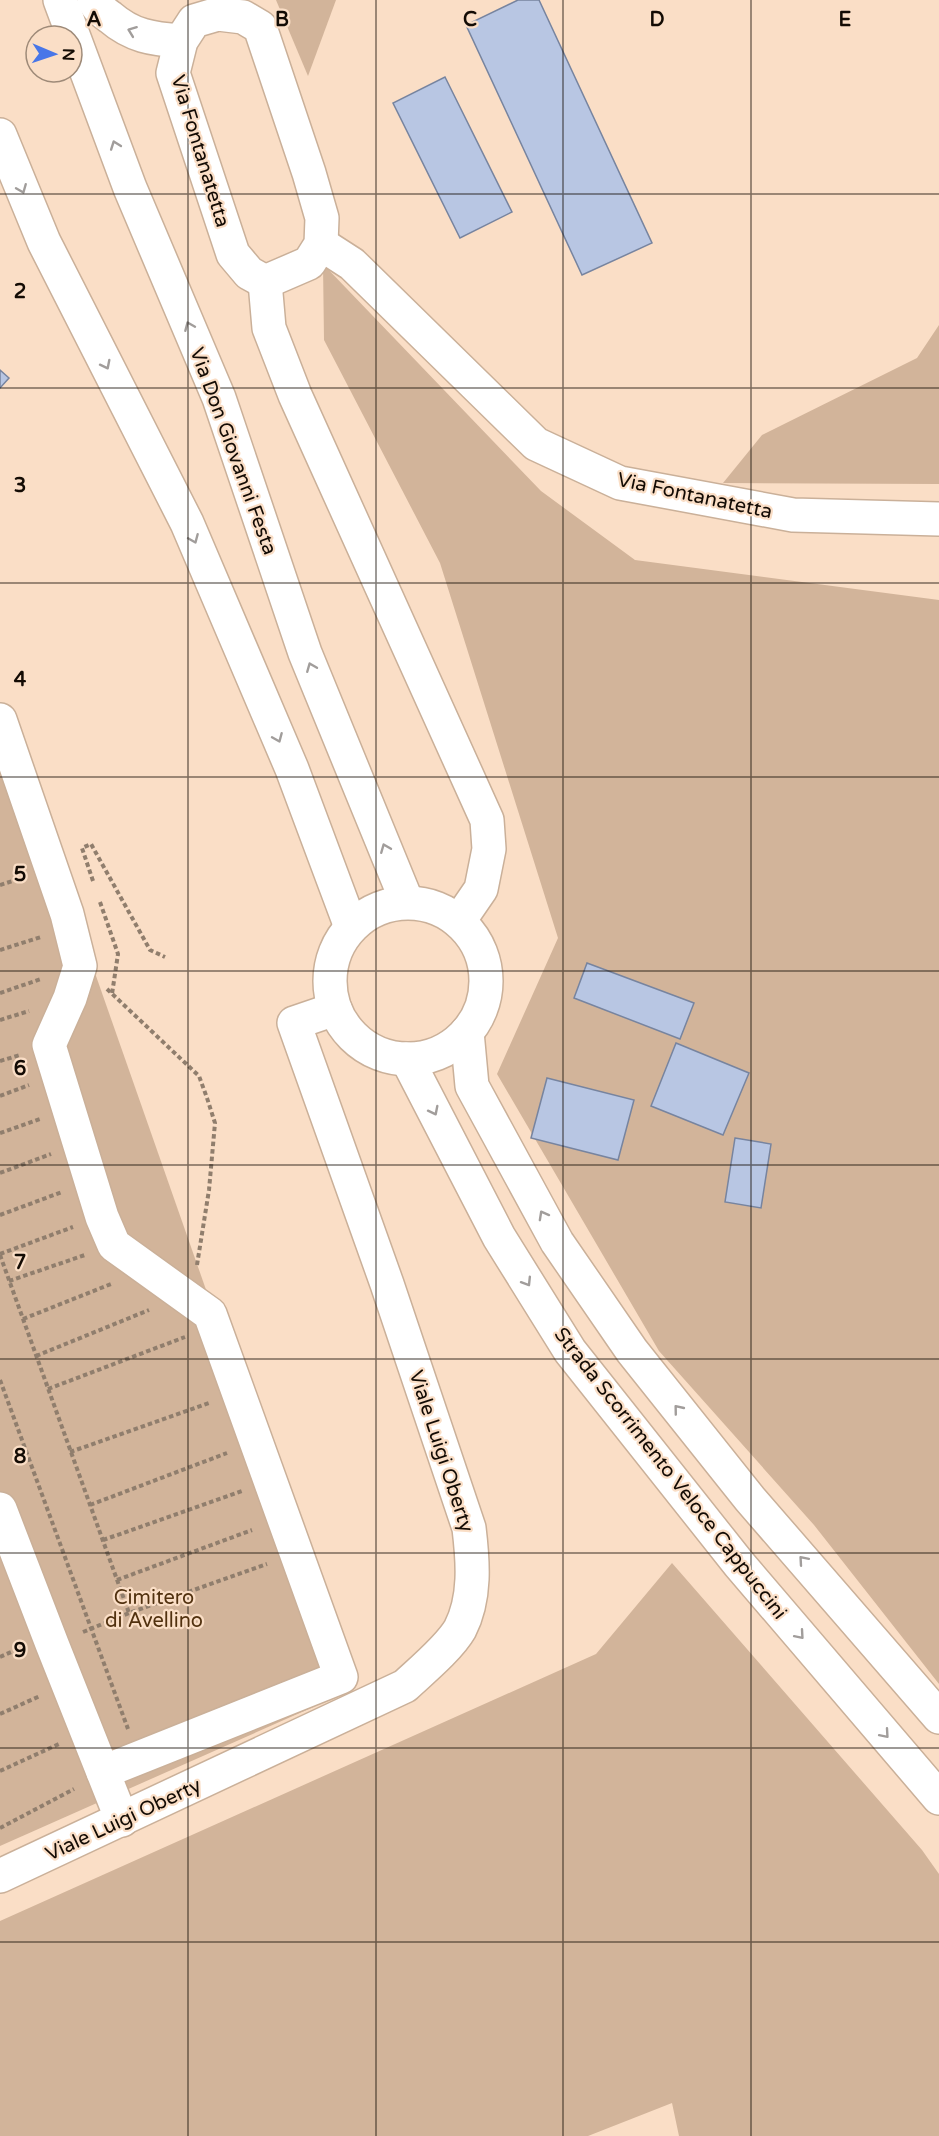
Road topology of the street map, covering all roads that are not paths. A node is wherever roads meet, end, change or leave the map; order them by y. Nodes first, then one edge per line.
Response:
1 (60, 0) edge
2 (94, 0) edge
3 (238, 8) edge
4 (181, 41) junction
5 (0, 135) edge
6 (321, 244) junction
7 (265, 282) junction
8 (939, 519) edge
9 (0, 720) edge
10 (407, 902) junction
11 (459, 921) junction
12 (351, 927) junction
13 (335, 1009) junction
14 (467, 1032) junction
15 (407, 1059) junction
16 (0, 1509) edge
17 (939, 1718) edge
18 (103, 1772) junction
19 (939, 1798) edge
20 (122, 1820) junction
21 (0, 1876) edge

10 -> 1 street, Via Don Giovanni Festa
4 -> 2 street
3 - 4 street, Via Fontanatetta
3 - 6 street, Via Fontanatetta
4 - 7 street, Via Fontanatetta
5 -> 12 street
6 - 7 street
6 - 8 street, Via Fontanatetta
7 - 11 street
9 - 18 street
10 - 11 street
10 - 12 street
11 - 14 street
12 - 13 street
13 - 15 street
13 - 20 street, Viale Luigi Oberty
14 - 15 street
17 -> 14 street
15 -> 19 street, Strada Scorrimento Veloce Cappuccini
16 - 18 street
18 - 20 street
20 - 21 street, Viale Luigi Oberty

